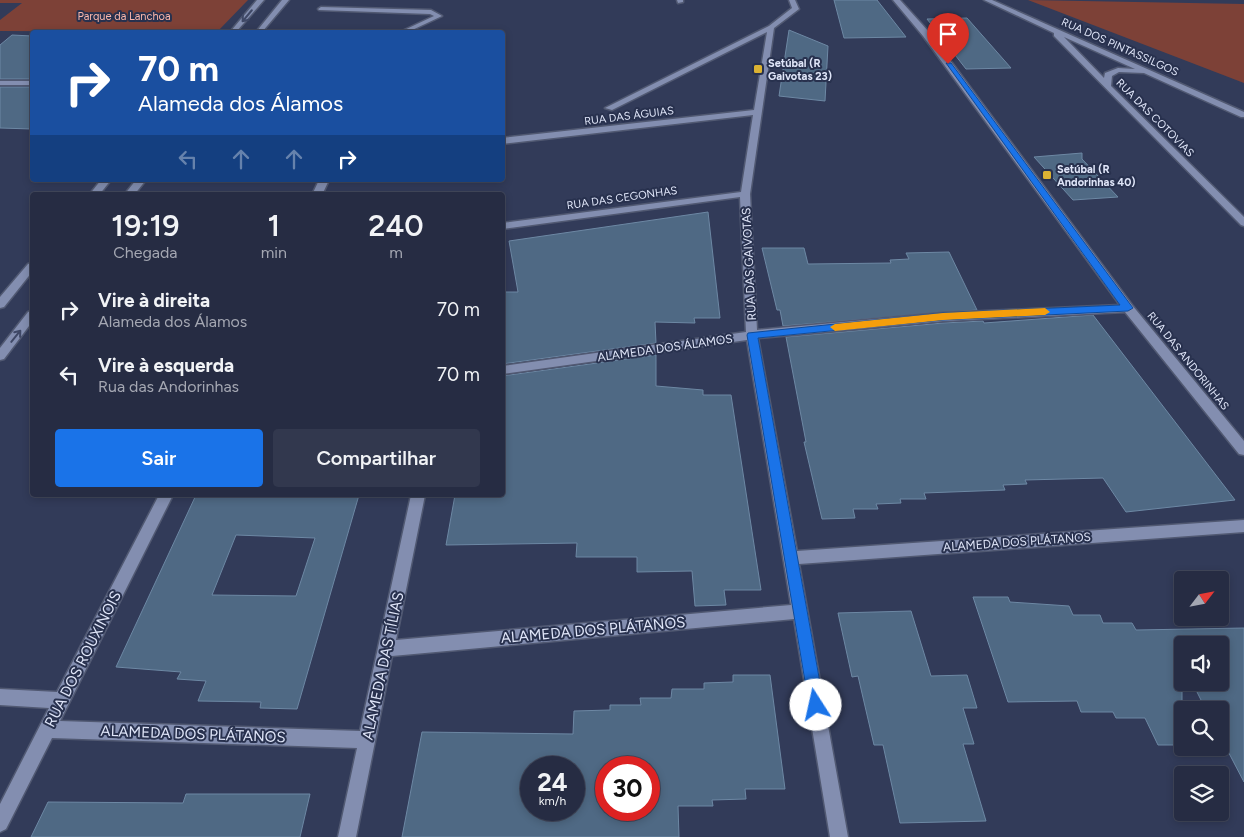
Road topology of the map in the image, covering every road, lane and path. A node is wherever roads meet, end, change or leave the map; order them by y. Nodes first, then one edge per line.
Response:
1 (261, 0) edge
2 (286, 0) edge
3 (792, 0) edge
4 (896, 0) edge
5 (987, 0) edge
6 (321, 9) dead end
7 (771, 27) junction
8 (1052, 28) junction
9 (235, 30) edge
10 (261, 30) edge
11 (408, 30) edge
12 (1158, 76) junction
13 (0, 83) edge
14 (30, 83) edge
15 (1107, 86) junction
16 (609, 108) dead end
17 (758, 112) junction
18 (1244, 114) edge
19 (505, 141) edge
20 (104, 182) edge
21 (139, 182) edge
22 (96, 192) edge
23 (131, 192) edge
24 (745, 194) junction
25 (1244, 222) edge
26 (505, 226) edge
27 (30, 268) edge
28 (0, 304) edge
29 (1128, 308) junction
30 (30, 318) edge
31 (752, 335) junction
32 (0, 356) edge
33 (505, 370) edge
34 (1244, 450) edge
35 (165, 497) edge
36 (418, 497) edge
37 (1244, 526) edge
38 (790, 558) junction
39 (800, 611) junction
40 (386, 649) junction
41 (0, 697) edge
42 (62, 701) junction
43 (48, 729) junction
44 (367, 740) junction
45 (0, 823) edge
46 (347, 837) edge
47 (839, 837) edge

1 -> 9 street
2 - 10 street
3 - 7 street
4 - 29 street, RUA DAS ANDORINHAS
5 - 8 street, RUA DOS PINTASSILGOS
6 - 11 street
7 - 16 street, RUA DAS ÁGUIAS
7 - 17 street, RUA DAS GAIVOTAS
8 - 12 street, RUA DOS PINTASSILGOS
8 - 15 street, RUA DAS COTOVIAS
12 - 15 street
12 - 18 street, RUA DOS PINTASSILGOS
13 - 14 street
15 - 25 street, RUA DAS COTOVIAS
17 - 19 street, RUA DAS ÁGUIAS
17 - 24 street, RUA DAS GAIVOTAS
20 - 22 street
21 - 23 street
24 - 26 street, RUA DAS CEGONHAS
24 - 31 street, RUA DAS GAIVOTAS
27 - 28 street
29 - 31 street, ALAMEDA DOS ÁLAMOS
29 - 34 street, RUA DAS ANDORINHAS
32 -> 30 street
31 - 33 street, ALAMEDA DOS ÁLAMOS
31 - 38 street, RUA DAS GAIVOTAS
35 - 42 street, RUA DOS ROUXINOIS
36 - 40 street, ALAMEDA DAS TÍLIAS
37 - 38 street, ALAMEDA DOS PLÁTANOS
38 - 39 street, RUA DAS GAIVOTAS
39 - 40 street, ALAMEDA DOS PLÁTANOS
39 - 47 street, RUA DAS GAIVOTAS
40 - 44 street, ALAMEDA DAS TÍLIAS
41 - 42 street
42 - 43 street, RUA DOS ROUXINOIS
43 - 44 street, ALAMEDA DOS PLÁTANOS
43 - 45 street, RUA DOS ROUXINOIS
44 - 46 street, ALAMEDA DAS TÍLIAS

